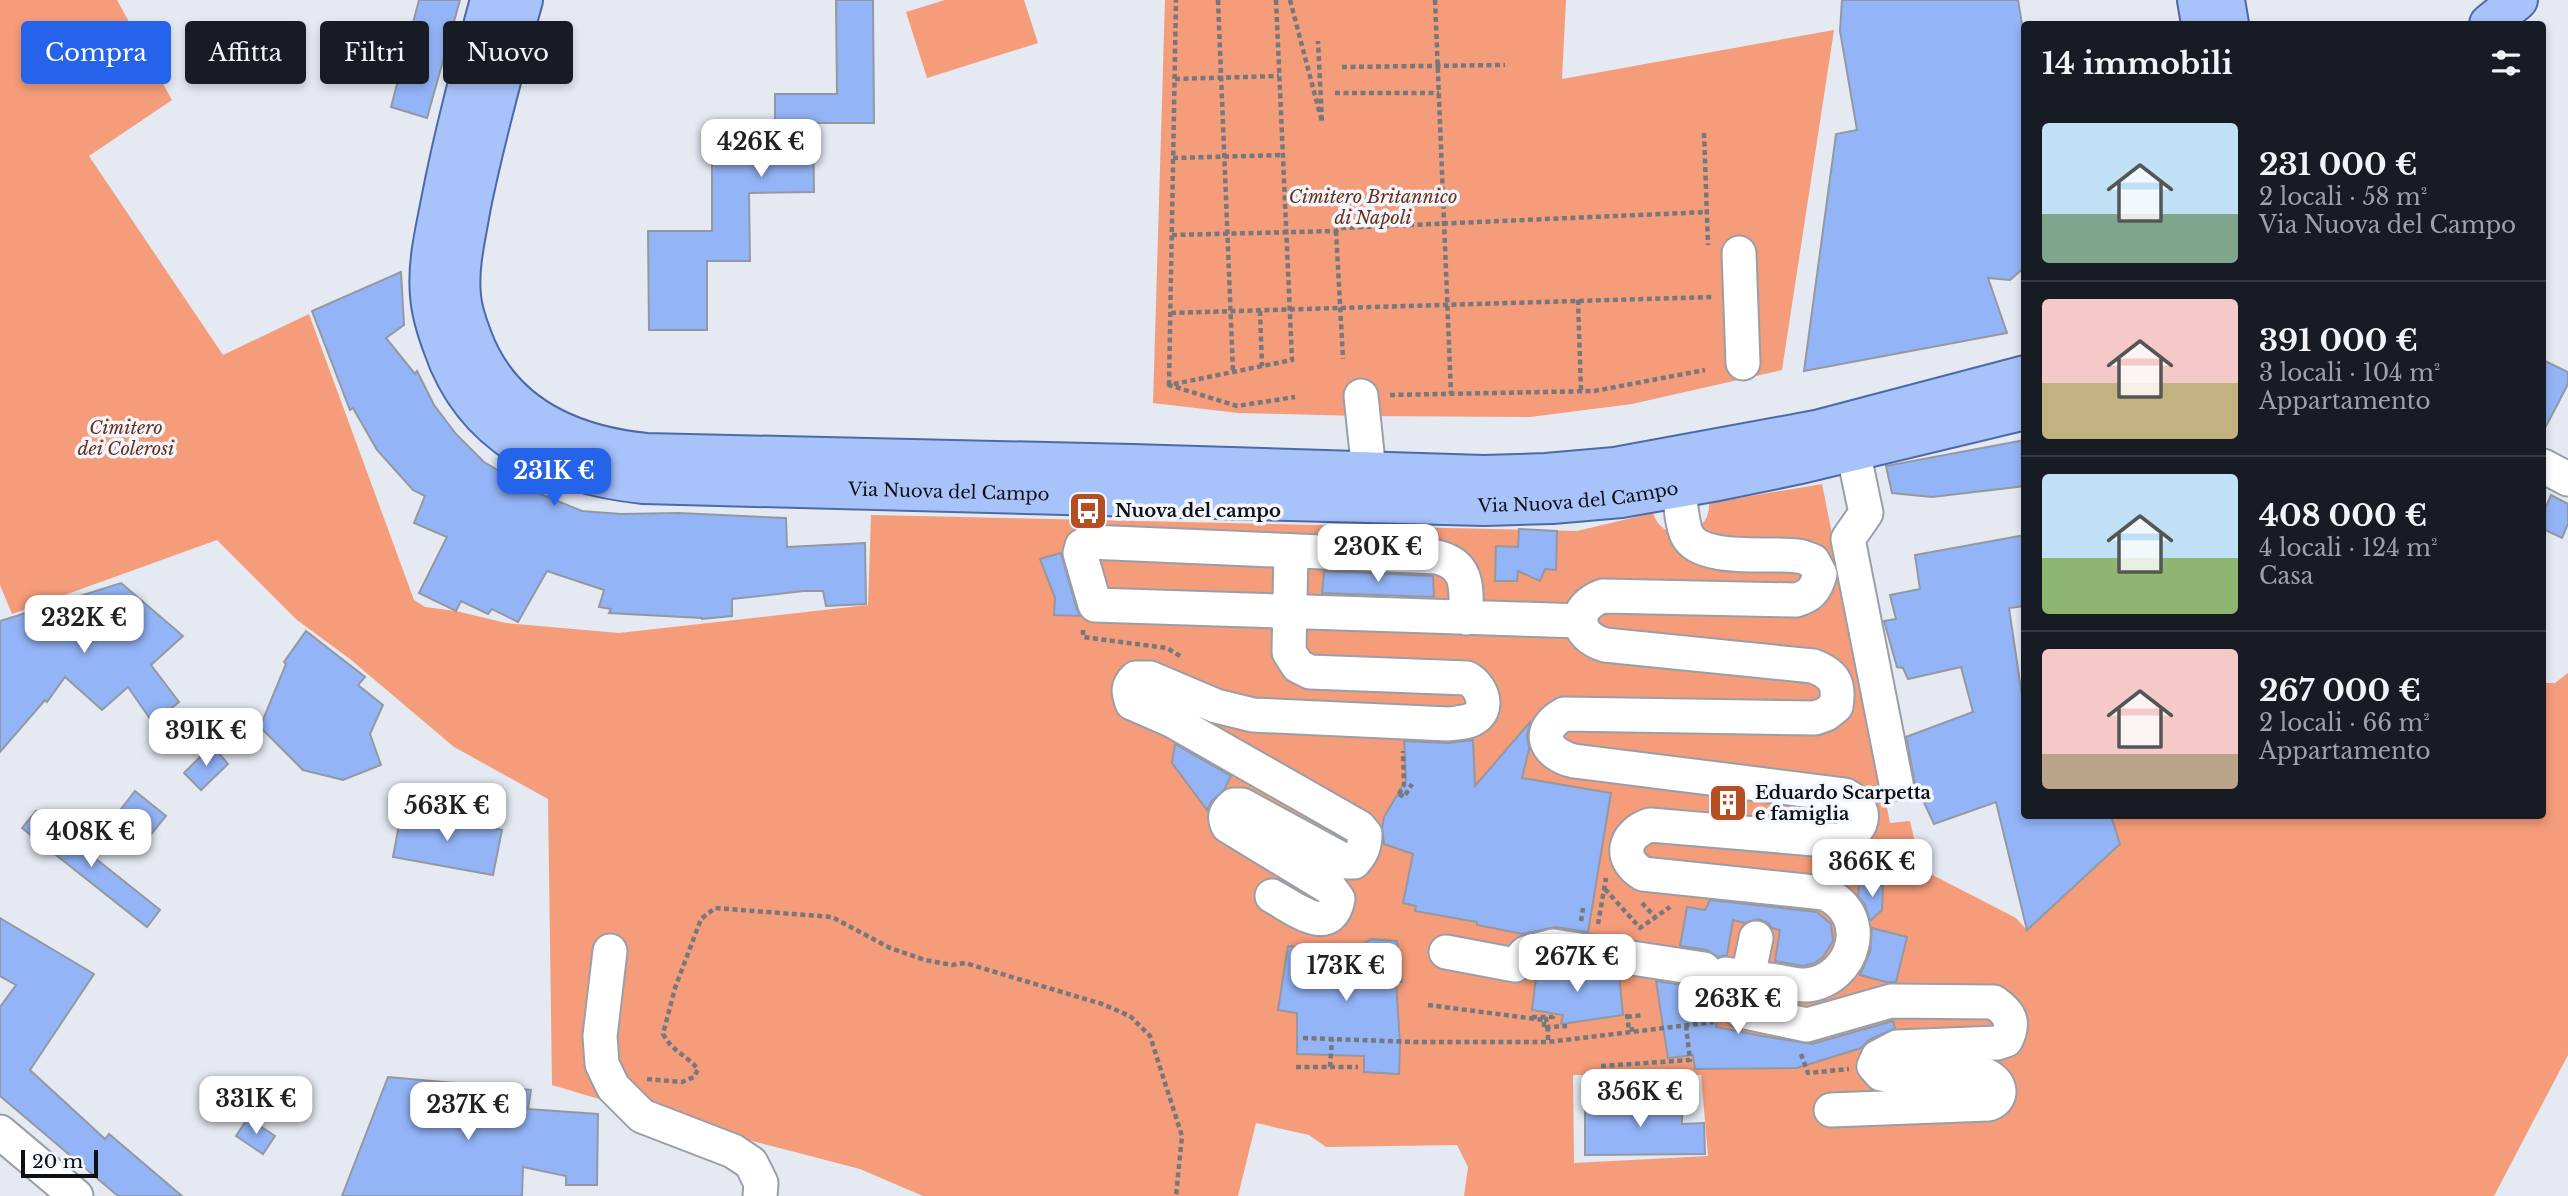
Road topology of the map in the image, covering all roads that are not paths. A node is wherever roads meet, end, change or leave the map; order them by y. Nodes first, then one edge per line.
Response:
1 (490, 0) edge
2 (523, 0) edge
3 (2197, 0) edge
4 (2225, 0) edge
5 (2518, 0) edge
6 (2200, 21) edge
7 (2228, 21) edge
8 (2493, 21) edge
9 (1724, 249) road end
10 (1743, 363) dead end
11 (2021, 376) edge
12 (1361, 396) road end
13 (2021, 411) edge
14 (1853, 451) junction
15 (2546, 468) edge
16 (1369, 472) junction
17 (2568, 479) edge
18 (1679, 487) junction
19 (1291, 551) junction
20 (1290, 611) junction
21 (1466, 618) junction
22 (1581, 621) junction
23 (1896, 783) dead end
24 (1272, 896) dead end
25 (1756, 938) dead end
26 (610, 951) dead end
27 (1446, 952) dead end
28 (1726, 974) junction
29 (1831, 1110) dead end
30 (0, 1132) edge
31 (76, 1196) edge
32 (760, 1196) edge

1 - 18 main road, Via Nuova del Campo
2 - 16 main road, Via Nuova del Campo
3 - 6 main road
4 - 7 main road
5 - 8 main road
9 - 10 street
11 - 16 main road, Via Nuova del Campo
12 - 16 street
13 - 14 main road, Via Nuova del Campo
14 - 18 main road, Via Nuova del Campo
14 - 23 street
15 - 17 street
18 - 22 street
19 - 20 street
19 - 20 street
19 - 21 street
20 - 21 street
20 - 24 street
21 - 22 street
22 - 28 street
25 - 28 street
26 - 32 street
27 - 28 street
28 - 29 street
30 - 31 street

